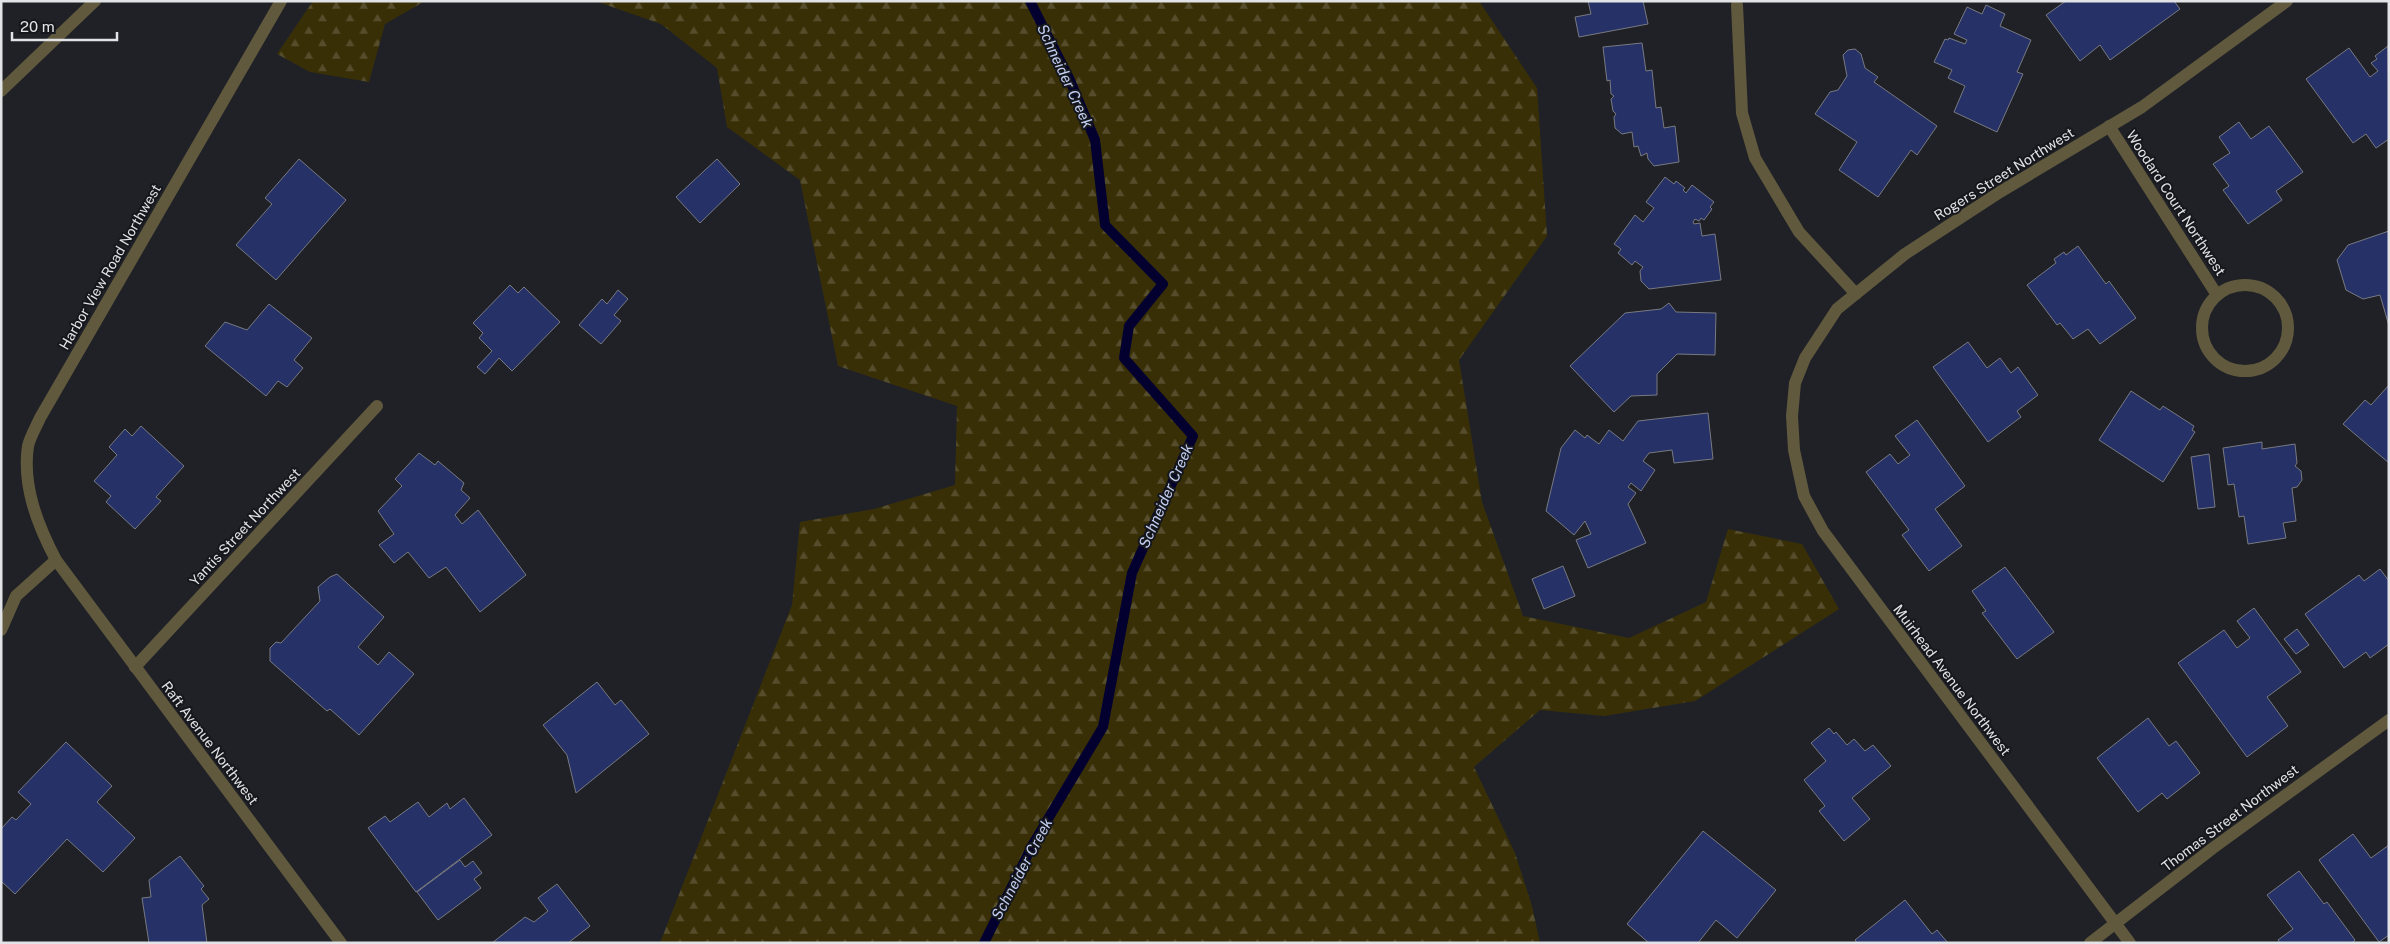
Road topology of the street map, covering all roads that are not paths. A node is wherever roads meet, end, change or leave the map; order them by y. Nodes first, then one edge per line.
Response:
1 (95, 1) edge
2 (281, 1) edge
3 (2286, 1) edge
4 (1737, 5) dead end
5 (1, 91) edge
6 (2109, 126) junction
7 (1856, 294) junction
8 (2217, 295) junction
9 (376, 406) dead end
10 (1792, 416) joint
11 (56, 560) junction
12 (1, 630) edge
13 (135, 667) junction
14 (2389, 720) edge
15 (2115, 923) junction
16 (342, 943) edge
17 (2090, 943) edge
18 (2130, 943) edge

1 - 5 street
2 - 11 street, Harbor View Road Northwest
3 - 6 street, Rogers Street Northwest
4 - 7 street
6 - 7 street, Rogers Street Northwest
6 - 8 street, Woodard Court Northwest
7 - 10 street, Rogers Street Northwest
8 - 8 street, Woodard Court Northwest
9 - 13 street, Yantis Street Northwest
10 - 15 street, Muirhead Avenue Northwest
11 - 12 street
11 - 13 street, Raft Avenue Northwest
13 - 16 street, Raft Avenue Northwest
14 - 15 street, Thomas Street Northwest
15 - 17 street, Thomas Street Northwest
15 - 18 street, Muirhead Avenue Northwest

